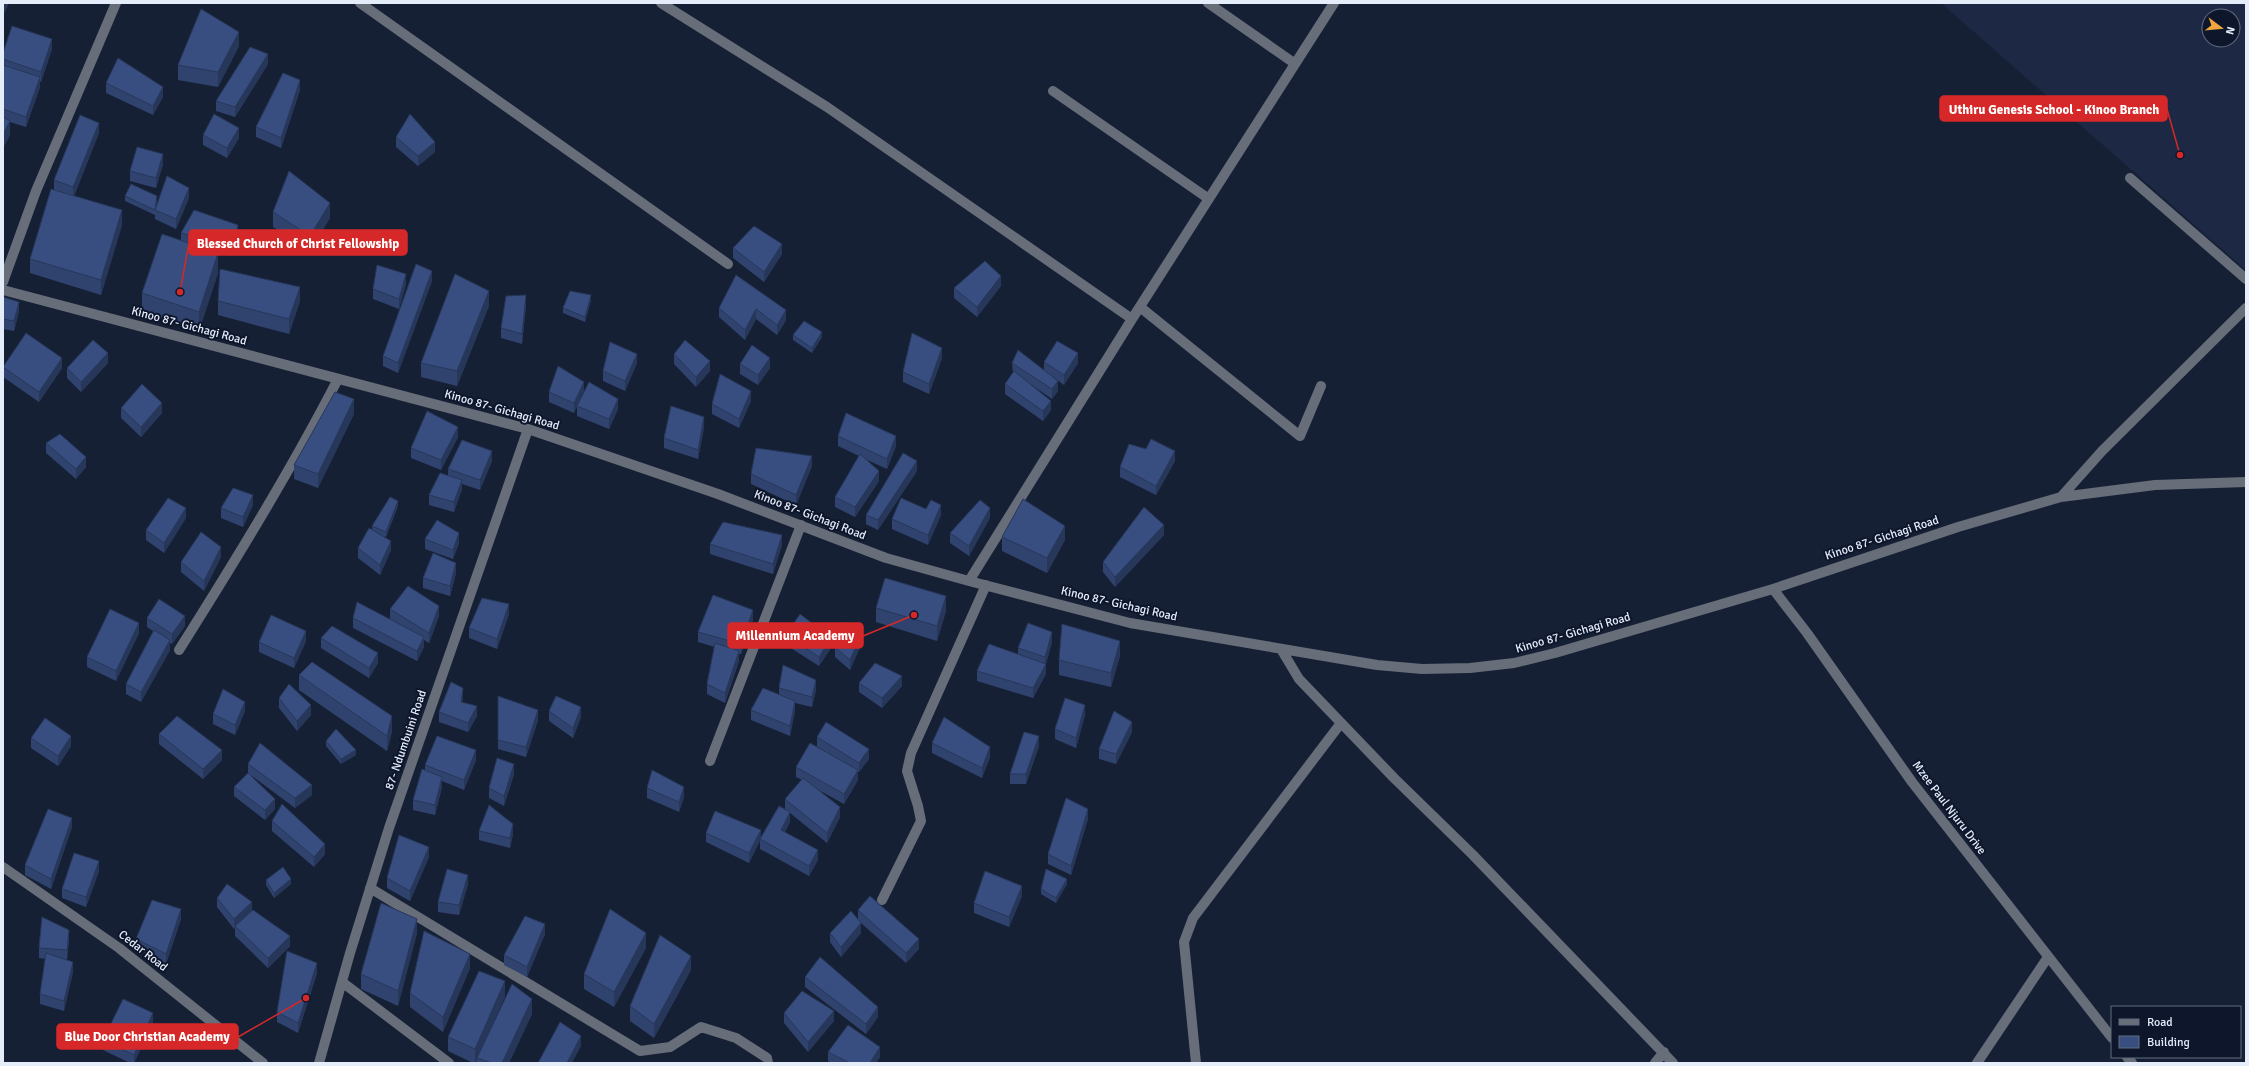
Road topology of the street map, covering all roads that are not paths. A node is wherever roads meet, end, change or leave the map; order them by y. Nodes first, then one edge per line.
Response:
1 (116, 3) edge
2 (360, 3) edge
3 (661, 3) edge
4 (1208, 3) edge
5 (1334, 3) edge
6 (1294, 63) junction
7 (1053, 91) dead end
8 (2130, 178) dead end
9 (1209, 199) junction
10 (728, 264) dead end
11 (2246, 279) edge
12 (3, 282) edge
13 (3, 290) edge
14 (1140, 307) junction
15 (2246, 308) edge
16 (1132, 319) junction
17 (338, 379) junction
18 (1321, 386) dead end
19 (528, 429) junction
20 (2246, 482) edge
21 (2061, 497) junction
22 (801, 525) junction
23 (969, 580) junction
24 (986, 585) junction
25 (1773, 589) junction
26 (1281, 649) junction
27 (179, 650) dead end
28 (1341, 723) junction
29 (710, 761) dead end
30 (3, 867) edge
31 (370, 888) junction
32 (882, 900) dead end
33 (2048, 957) junction
34 (342, 982) junction
35 (2111, 1037) edge
36 (1664, 1052) junction
37 (263, 1063) edge
38 (320, 1063) edge
39 (450, 1063) edge
40 (768, 1063) edge
41 (1196, 1063) edge
42 (1655, 1063) edge
43 (1673, 1063) edge
44 (1977, 1063) edge

1 - 12 street
2 - 10 street
3 - 16 street
4 - 6 street
5 - 6 street
6 - 9 street
7 - 9 street
8 - 11 street
9 - 14 street
13 - 17 street, Kinoo 87- Gichagi Road
14 - 16 street
14 - 18 street
15 - 21 street
16 - 23 street
17 - 19 street, Kinoo 87- Gichagi Road
17 - 27 street
19 - 22 street, Kinoo 87- Gichagi Road
19 - 31 street, 87- Ndumbuini Road
20 - 21 street, Kinoo 87- Gichagi Road
21 - 25 street, Kinoo 87- Gichagi Road
22 - 23 street, Kinoo 87- Gichagi Road
22 - 29 street
23 - 24 street, Kinoo 87- Gichagi Road
24 - 26 street, Kinoo 87- Gichagi Road
24 - 32 street
25 - 26 street, Kinoo 87- Gichagi Road
25 - 33 street, Mzee Paul Njuru Drive
26 - 28 street
28 - 36 street
28 - 41 street
30 - 37 street, Cedar Road
31 - 34 street, 87- Ndumbuini Road
31 - 40 street
33 - 35 street, Mzee Paul Njuru Drive
33 - 44 street
34 - 38 street, 87- Ndumbuini Road
34 - 39 street
36 - 42 street
36 - 43 street

